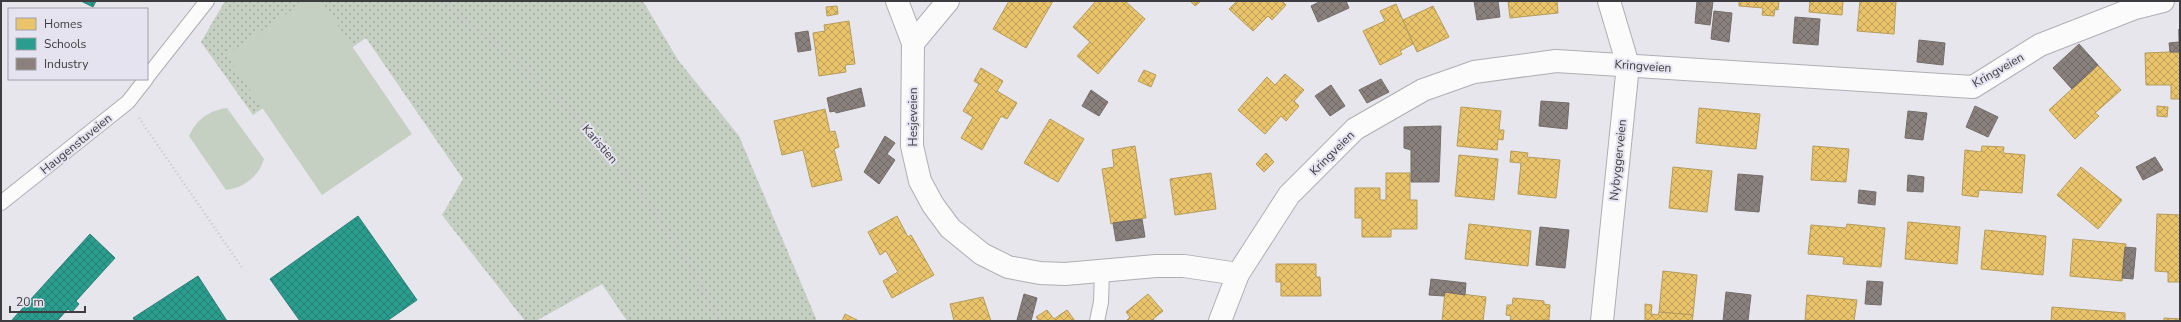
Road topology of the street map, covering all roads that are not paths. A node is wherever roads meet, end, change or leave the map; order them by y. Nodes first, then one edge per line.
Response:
1 (207, 1) edge
2 (897, 1) edge
3 (948, 1) edge
4 (1609, 1) edge
5 (2163, 1) edge
6 (913, 43) junction
7 (1628, 65) junction
8 (148, 75) edge
9 (144, 80) edge
10 (1, 203) edge
11 (1102, 272) junction
12 (1238, 274) junction
13 (1097, 321) edge
14 (1220, 321) edge
15 (1602, 321) edge

1 - 8 lane, Haugenstuveien
2 - 6 street, Hesjeveien
3 - 6 street
4 - 7 street, Nybyggerveien
5 - 7 street, Kringveien
6 - 11 street, Hesjeveien
7 - 12 street, Kringveien
7 - 15 street, Nybyggerveien
9 - 10 lane, Haugenstuveien
11 - 12 street, Hesjeveien
11 - 13 lane
12 - 14 street, Kringveien

